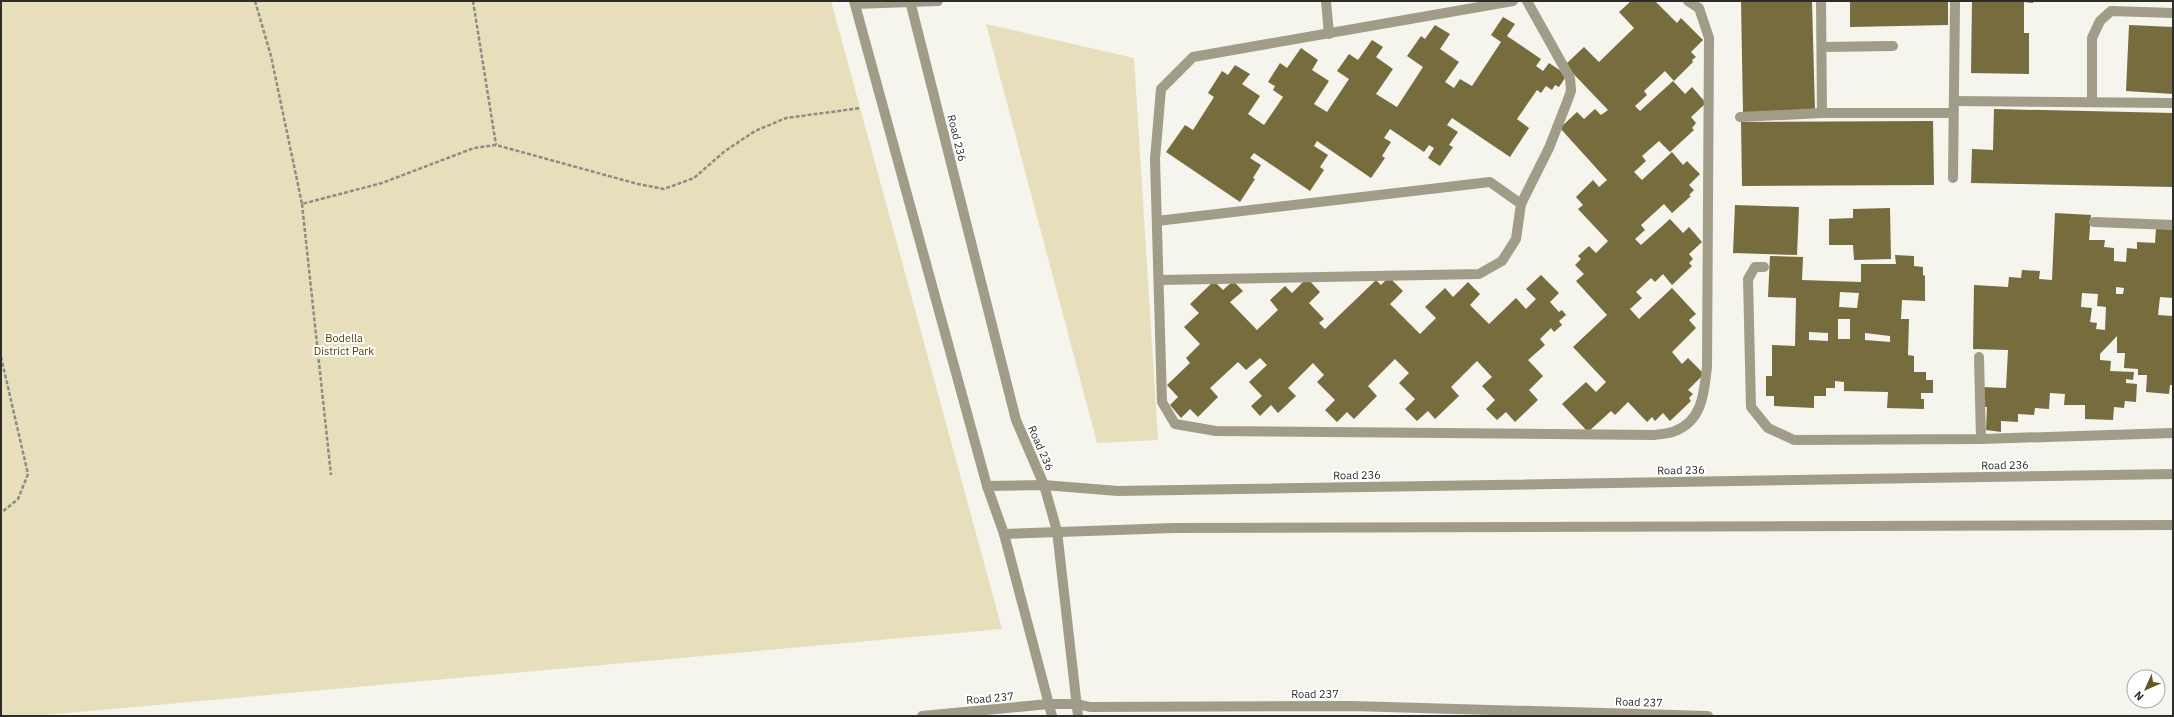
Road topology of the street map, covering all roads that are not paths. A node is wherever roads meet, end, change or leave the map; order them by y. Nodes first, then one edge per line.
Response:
1 (938, 1) edge
2 (1326, 1) edge
3 (1513, 1) edge
4 (1527, 1) edge
5 (1688, 1) edge
6 (1822, 1) edge
7 (1955, 1) edge
8 (854, 2) edge
9 (911, 2) edge
10 (2173, 13) edge
11 (1329, 34) junction
12 (1893, 46) dead end
13 (1822, 47) junction
14 (1954, 101) junction
15 (2092, 102) junction
16 (2173, 103) edge
17 (1822, 113) junction
18 (1954, 113) junction
19 (1740, 117) dead end
20 (1952, 178) dead end
21 (1521, 204) junction
22 (1157, 221) junction
23 (2094, 222) dead end
24 (2173, 225) edge
25 (1764, 267) dead end
26 (1159, 280) junction
27 (1979, 357) dead end
28 (2173, 433) edge
29 (1981, 439) junction
30 (2173, 474) edge
31 (1044, 485) junction
32 (987, 486) junction
33 (2173, 525) edge
34 (1057, 531) junction
35 (1004, 534) junction
36 (1048, 704) junction
37 (1077, 704) junction
38 (922, 716) edge
39 (1052, 716) edge
40 (1078, 716) edge
41 (1708, 716) edge

1 - 9 street
2 - 11 street
3 - 11 street
4 - 21 street
5 - 26 street
6 - 13 street
7 - 14 street
8 - 9 street
8 - 32 street
9 - 31 street, Road 236
10 - 15 street
11 - 22 street
12 - 13 street
13 - 17 street
14 - 15 street
14 - 18 street
15 - 16 street
17 - 18 street
17 - 19 street
18 - 20 street
21 - 22 street
21 - 26 street
22 - 26 street
23 - 24 street
25 - 29 street
27 - 29 street
28 - 29 street
30 - 31 street, Road 236
31 - 32 street
31 - 34 street
32 - 35 street
33 - 34 street
34 - 35 street
34 - 37 street
35 - 36 street
36 - 37 street, Road 237
36 - 38 street, Road 237
36 - 39 street
37 - 40 street
37 - 41 street, Road 237

